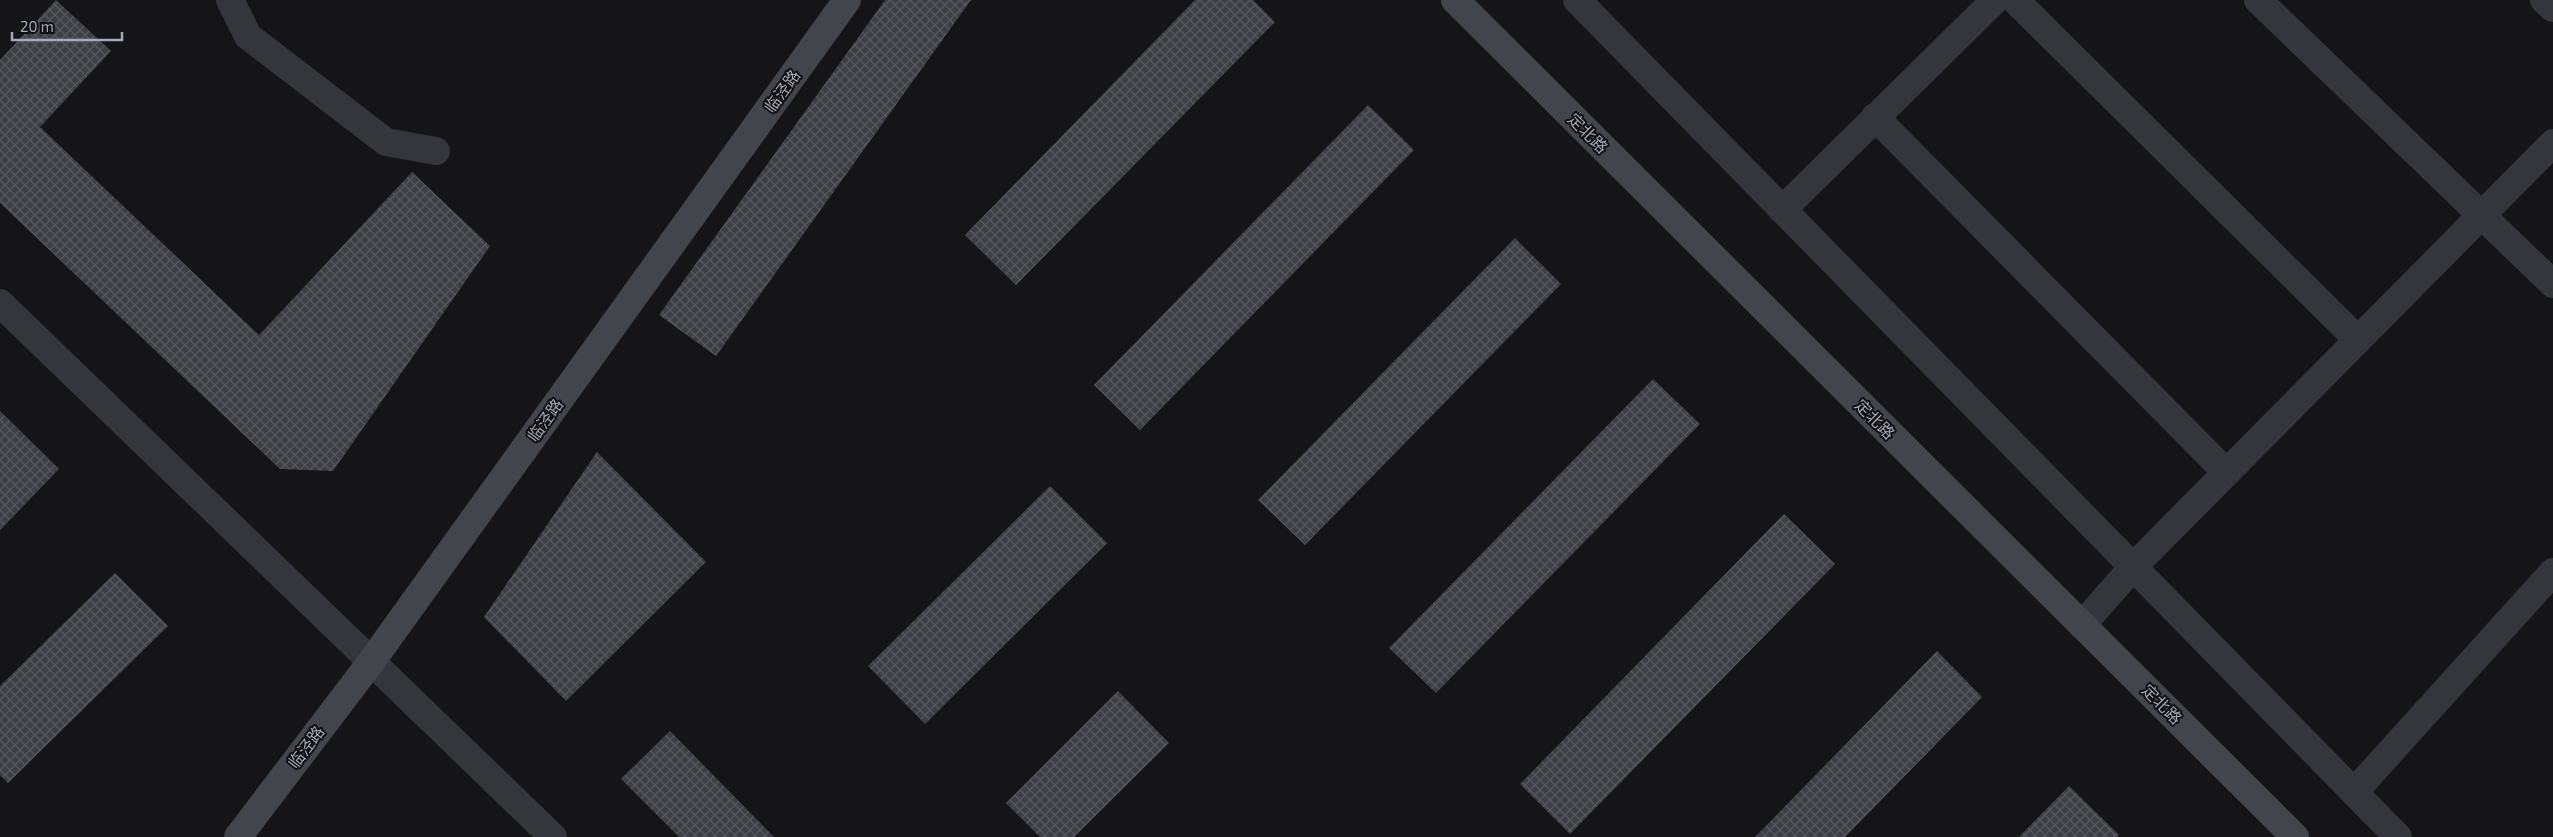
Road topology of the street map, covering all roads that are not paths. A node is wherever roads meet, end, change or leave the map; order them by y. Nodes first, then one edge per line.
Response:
1 (230, 0) edge
2 (847, 0) edge
3 (1454, 0) edge
4 (1577, 0) edge
5 (1995, 0) edge
6 (2015, 0) edge
7 (2258, 0) edge
8 (2544, 0) edge
9 (2553, 8) edge
10 (1875, 118) junction
11 (2553, 143) edge
12 (436, 152) dead end
13 (1782, 210) junction
14 (2482, 214) junction
15 (2553, 284) edge
16 (0, 303) edge
17 (2358, 340) junction
18 (2226, 472) junction
19 (2133, 567) junction
20 (2553, 572) edge
21 (2082, 625) junction
22 (371, 662) junction
23 (2354, 792) junction
24 (238, 837) edge
25 (553, 837) edge
26 (2295, 837) edge
27 (2398, 837) edge

1 - 12 street
2 - 22 street, 临泾路
3 - 21 street, 定北路
4 - 13 street
5 - 10 street
6 - 17 street
7 - 14 street
8 - 9 street
10 - 13 street
10 - 18 street
11 - 14 street
13 - 19 street
14 - 15 street
14 - 17 street
16 - 22 street
17 - 18 street
18 - 19 street
19 - 21 street
19 - 23 street
20 - 23 street
21 - 26 street, 定北路
22 - 24 street, 临泾路
22 - 25 street
23 - 27 street

